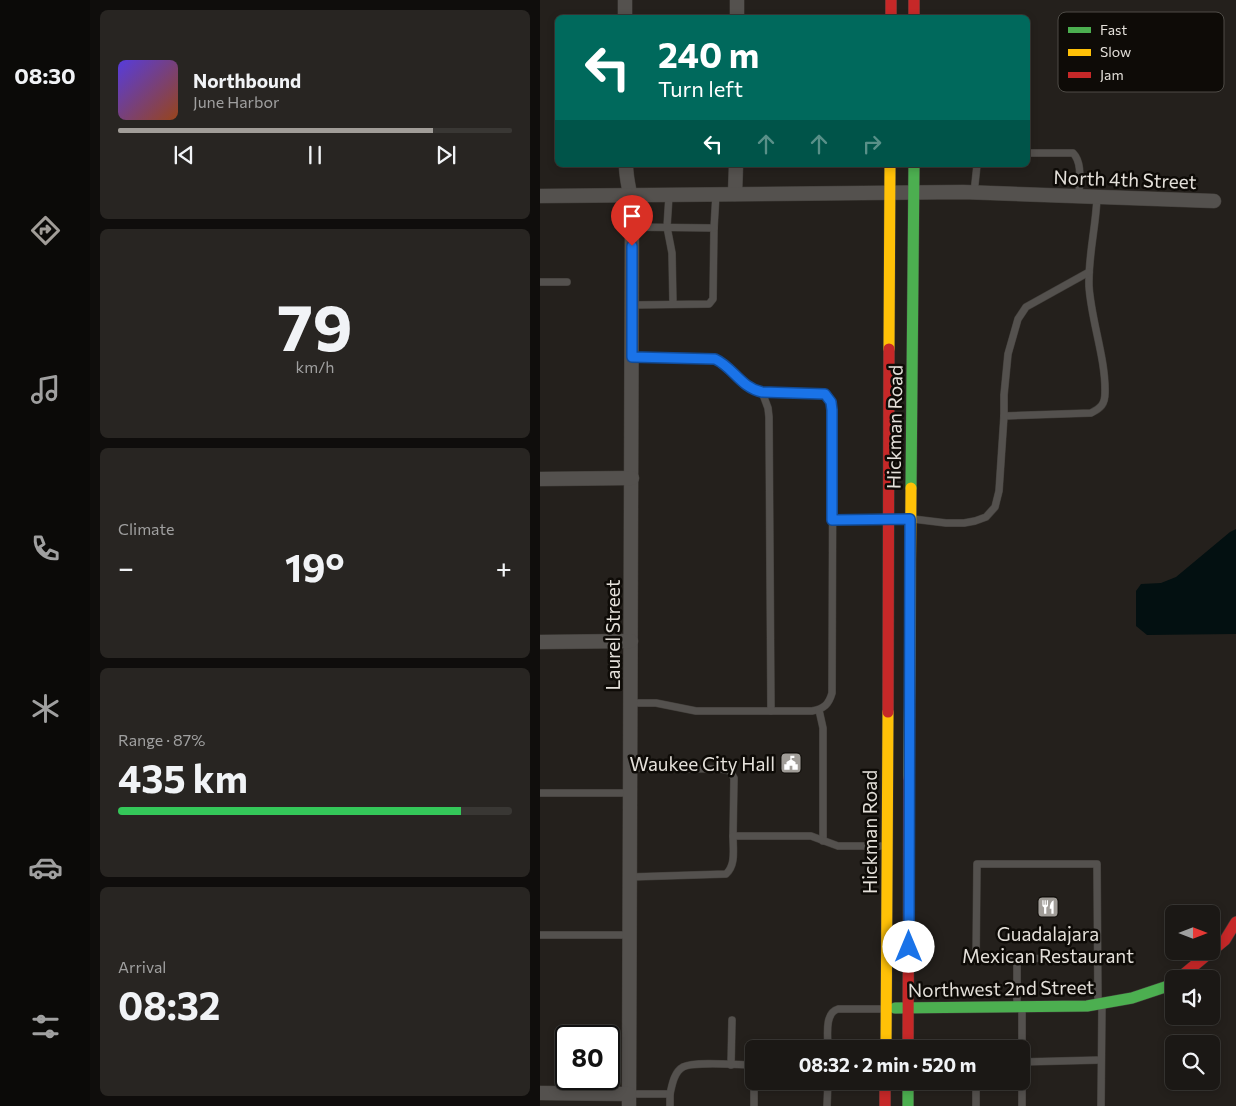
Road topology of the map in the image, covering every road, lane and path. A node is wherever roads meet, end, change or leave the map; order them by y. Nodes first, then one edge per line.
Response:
1 (625, 0) edge
2 (737, 0) edge
3 (891, 0) edge
4 (914, 0) edge
5 (625, 15) edge
6 (737, 15) edge
7 (891, 15) edge
8 (914, 15) edge
9 (1030, 153) edge
10 (626, 167) edge
11 (736, 167) edge
12 (890, 167) edge
13 (914, 167) edge
14 (977, 167) edge
15 (890, 193) junction
16 (974, 193) junction
17 (716, 194) junction
18 (735, 194) junction
19 (914, 194) junction
20 (540, 196) edge
21 (632, 196) junction
22 (669, 196) junction
23 (1079, 196) junction
24 (1098, 197) junction
25 (1214, 201) dead end
26 (632, 227) junction
27 (667, 227) junction
28 (714, 228) junction
29 (1089, 272) junction
30 (540, 282) edge
31 (567, 282) dead end
32 (632, 304) junction
33 (673, 304) junction
34 (632, 357) junction
35 (762, 392) junction
36 (1004, 416) junction
37 (632, 478) junction
38 (540, 479) edge
39 (832, 520) junction
40 (899, 520) junction
41 (631, 641) junction
42 (540, 642) edge
43 (630, 703) junction
44 (819, 710) junction
45 (771, 711) junction
46 (630, 768) junction
47 (540, 793) edge
48 (630, 793) junction
49 (733, 836) junction
50 (823, 841) junction
51 (887, 846) junction
52 (630, 877) junction
53 (1234, 931) edge
54 (540, 935) edge
55 (629, 935) junction
56 (1098, 958) junction
57 (1017, 959) junction
58 (1189, 970) edge
59 (1165, 987) edge
60 (1100, 1004) junction
61 (908, 1007) junction
62 (1020, 1007) junction
63 (886, 1009) junction
64 (732, 1020) dead end
65 (828, 1040) edge
66 (886, 1040) edge
67 (908, 1040) edge
68 (1021, 1040) edge
69 (1101, 1060) junction
70 (1030, 1062) edge
71 (731, 1065) junction
72 (745, 1065) edge
73 (754, 1090) edge
74 (828, 1090) edge
75 (885, 1090) edge
76 (908, 1090) edge
77 (976, 1090) edge
78 (1022, 1090) edge
79 (540, 1093) edge
80 (670, 1094) junction
81 (629, 1100) edge
82 (670, 1106) edge
83 (754, 1106) edge
84 (828, 1106) edge
85 (885, 1106) edge
86 (908, 1106) edge
87 (976, 1106) edge
88 (1022, 1106) edge
89 (1101, 1106) edge

1 - 5 street
2 - 6 street
3 - 7 main road
4 - 8 main road
9 - 23 lane
10 - 21 street, Laurel Street
11 - 18 street
12 - 15 main road, Hickman Road
13 - 19 main road, Hickman Road
14 - 16 lane
15 - 18 street, North 4th Street
15 - 19 street, North 4th Street
15 - 40 main road, Hickman Road
16 - 19 street, North 4th Street
16 - 23 street, North 4th Street
17 - 18 street, North 4th Street
17 - 22 street, North 4th Street
17 - 28 lane
19 - 40 main road, Hickman Road
20 - 21 street, North 4th Street
21 - 22 street, North 4th Street
21 - 26 street, Laurel Street
22 - 27 lane
23 - 24 street, North 4th Street
24 - 25 street, North 4th Street
24 - 29 lane
26 - 27 lane
26 - 32 street, Laurel Street
27 - 28 lane
27 - 33 lane
28 - 33 lane
29 - 36 lane
29 - 36 lane
30 - 31 lane
32 - 33 lane
32 - 34 street, Laurel Street
34 - 35 lane
34 - 37 street, Laurel Street
35 - 39 lane
35 - 45 lane
36 - 40 lane
37 - 38 street
37 - 41 street, Laurel Street
39 - 40 lane
39 - 44 lane
40 - 51 main road, Hickman Road
40 - 61 main road, Hickman Road
41 - 42 street
41 - 43 street, Laurel Street
43 - 45 lane
43 - 46 street, Laurel Street
44 - 45 lane
44 - 50 lane
46 - 48 street, Laurel Street
46 - 49 lane
47 - 48 lane
48 - 52 street, Laurel Street
49 - 50 lane
49 - 52 lane
50 - 51 lane
51 - 63 main road, Hickman Road
52 - 55 street, Laurel Street
53 - 58 main road
54 - 55 lane
55 - 81 street, Laurel Street
56 - 57 lane
56 - 57 lane
56 - 60 lane
57 - 62 lane
59 - 60 main road, Northwest 2nd Street
60 - 62 main road, Northwest 2nd Street
60 - 69 lane
61 - 62 main road, Northwest 2nd Street
61 - 63 main road, Northwest 2nd Street
61 - 67 main road, Hickman Road
62 - 68 lane
63 - 65 lane
63 - 66 main road, Hickman Road
64 - 71 lane
69 - 70 lane
69 - 89 lane
71 - 72 lane
71 - 80 lane
73 - 83 lane
74 - 84 lane
75 - 85 main road
76 - 86 main road
77 - 87 lane
78 - 88 lane
79 - 81 street
80 - 81 lane
80 - 82 lane

